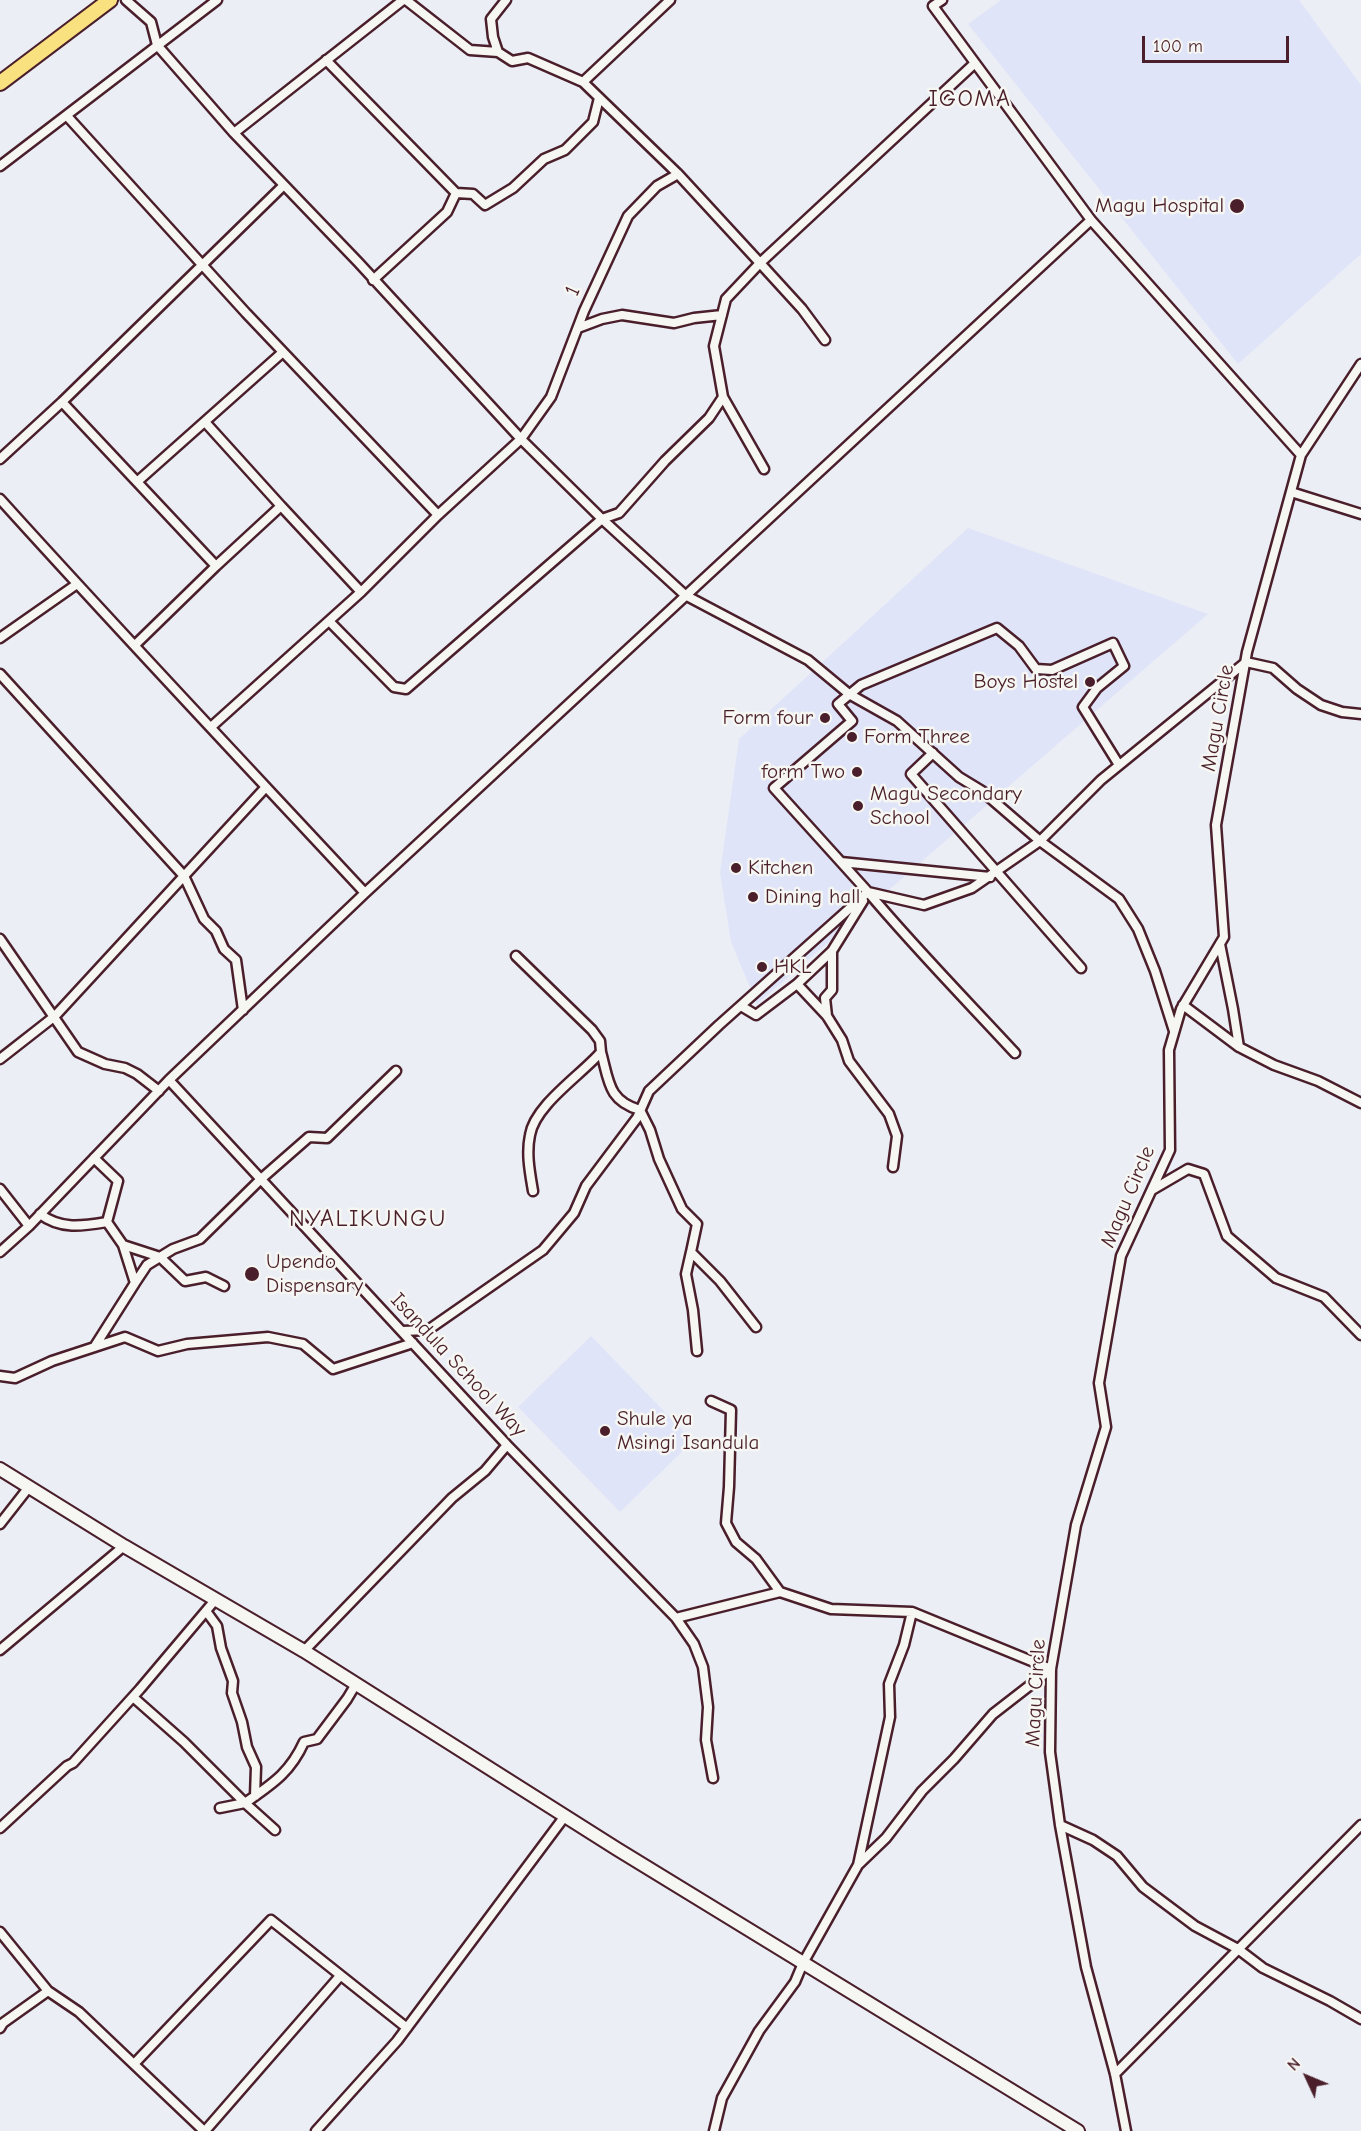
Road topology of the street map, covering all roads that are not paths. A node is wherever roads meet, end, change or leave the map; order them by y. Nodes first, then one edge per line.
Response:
1 (110, 0) edge
2 (126, 0) edge
3 (217, 0) edge
4 (404, 0) edge
5 (506, 0) edge
6 (670, 0) edge
7 (942, 0) edge
8 (930, 3) edge
9 (157, 45) junction
10 (498, 52) junction
11 (326, 60) junction
12 (975, 63) junction
13 (583, 82) junction
14 (0, 83) edge
15 (599, 98) junction
16 (67, 116) junction
17 (234, 133) junction
18 (0, 166) edge
19 (678, 174) junction
20 (284, 185) junction
21 (456, 193) junction
22 (1090, 220) junction
23 (760, 263) junction
24 (203, 265) junction
25 (374, 280) junction
26 (722, 315) junction
27 (578, 328) junction
28 (825, 339) dead end
29 (283, 352) junction
30 (1361, 364) edge
31 (723, 397) junction
32 (62, 402) junction
33 (204, 422) junction
34 (521, 439) junction
35 (1301, 455) junction
36 (0, 459) edge
37 (764, 469) dead end
38 (138, 481) junction
39 (1291, 492) junction
40 (0, 499) edge
41 (281, 506) junction
42 (1361, 514) edge
43 (438, 515) junction
44 (602, 519) junction
45 (216, 566) junction
46 (77, 584) junction
47 (361, 592) junction
48 (686, 596) junction
49 (329, 621) junction
50 (0, 638) edge
51 (135, 645) junction
52 (1246, 662) junction
53 (0, 674) edge
54 (849, 694) junction
55 (1361, 714) edge
56 (211, 727) junction
57 (933, 753) junction
58 (1119, 765) junction
59 (266, 787) junction
60 (1040, 841) junction
61 (841, 862) junction
62 (994, 874) junction
63 (184, 876) junction
64 (868, 892) junction
65 (365, 893) junction
66 (0, 939) edge
67 (1220, 944) junction
68 (832, 951) junction
69 (516, 956) dead end
70 (1081, 968) dead end
71 (797, 984) junction
72 (1183, 1005) junction
73 (741, 1006) junction
74 (243, 1010) junction
75 (55, 1016) junction
76 (827, 1016) junction
77 (1174, 1031) junction
78 (1239, 1047) junction
79 (601, 1052) junction
80 (1015, 1053) dead end
81 (0, 1059) edge
82 (396, 1071) dead end
83 (169, 1080) junction
84 (159, 1090) junction
85 (1361, 1103) edge
86 (640, 1110) junction
87 (94, 1158) junction
88 (893, 1167) dead end
89 (261, 1179) junction
90 (0, 1189) edge
91 (1151, 1190) junction
92 (534, 1191) dead end
93 (40, 1214) junction
94 (107, 1222) junction
95 (29, 1226) junction
96 (123, 1245) junction
97 (0, 1252) edge
98 (691, 1252) junction
99 (160, 1257) junction
100 (135, 1283) junction
101 (224, 1286) dead end
102 (756, 1327) dead end
103 (402, 1331) junction
104 (1361, 1335) edge
105 (412, 1343) junction
106 (94, 1346) junction
107 (697, 1351) dead end
108 (0, 1376) edge
109 (711, 1401) dead end
110 (507, 1445) junction
111 (0, 1470) edge
112 (29, 1488) junction
113 (0, 1524) edge
114 (124, 1546) junction
115 (780, 1592) junction
116 (216, 1599) junction
117 (206, 1611) junction
118 (912, 1612) junction
119 (676, 1618) junction
120 (0, 1650) edge
121 (304, 1651) junction
122 (1052, 1669) junction
123 (356, 1684) junction
124 (133, 1697) junction
125 (712, 1778) dead end
126 (255, 1796) junction
127 (245, 1803) junction
128 (220, 1808) dead end
129 (565, 1816) junction
130 (1060, 1825) junction
131 (1361, 1825) edge
132 (0, 1828) edge
133 (275, 1830) dead end
134 (858, 1865) junction
135 (0, 1932) edge
136 (1238, 1949) junction
137 (802, 1963) junction
138 (340, 1976) junction
139 (48, 1991) junction
140 (1361, 2019) edge
141 (1, 2024) edge
142 (407, 2028) junction
143 (134, 2064) junction
144 (1115, 2074) junction
145 (205, 2131) edge
146 (316, 2131) edge
147 (714, 2131) edge
148 (1078, 2131) edge
149 (1126, 2131) edge

1 - 14 highway
2 - 9 street
3 - 9 street
4 - 10 street
4 - 11 street
5 - 10 street
6 - 13 street
7 - 8 street
8 - 12 street
9 - 16 street
9 - 17 street
10 - 13 street
11 - 17 street
11 - 21 street
12 - 22 street
12 - 23 street
13 - 15 street
15 - 19 street
15 - 21 street
16 - 18 street
16 - 24 street
17 - 20 street
19 - 23 street
19 - 27 street, 1
20 - 24 street
20 - 25 street
21 - 25 street
22 - 35 street
22 - 48 street
23 - 26 street
23 - 28 street
24 - 29 street
24 - 32 street
25 - 34 street
26 - 27 street
26 - 31 street
27 - 34 street, 1
29 - 33 street
29 - 43 street
30 - 35 street, Magu Circle
31 - 37 street
31 - 44 street
32 - 36 street
32 - 38 street
33 - 38 street
33 - 41 street
34 - 43 street, 1
34 - 44 street
35 - 39 street, Magu Circle
38 - 45 street
39 - 42 street
39 - 52 street, Magu Circle
40 - 46 street
41 - 45 street
41 - 47 street
43 - 47 street, 1
44 - 48 street
44 - 49 street
45 - 51 street
46 - 50 street
46 - 51 street
47 - 49 street, 1
48 - 54 street
48 - 65 street
49 - 56 street, 1
51 - 56 street
52 - 55 street
52 - 58 street
52 - 67 street, Magu Circle
53 - 63 street
54 - 57 street
54 - 58 street
54 - 61 street
56 - 59 street
57 - 60 street
57 - 62 street
58 - 60 street
59 - 63 street
59 - 65 street
60 - 62 street
60 - 77 street
61 - 62 street
61 - 64 street
62 - 64 street
62 - 70 street
63 - 74 street
63 - 75 street
64 - 68 street
64 - 73 street
64 - 80 street
65 - 74 street
66 - 75 street
67 - 72 street, Magu Circle
67 - 78 street
68 - 71 street
68 - 76 street
69 - 79 street
71 - 73 street
71 - 76 street
72 - 77 street, Magu Circle
72 - 78 street
73 - 86 street
74 - 83 street
75 - 81 street
75 - 84 street
76 - 88 street
77 - 91 street, Magu Circle
78 - 85 street
79 - 86 street
79 - 92 street
82 - 89 street
83 - 84 street
83 - 89 street, Isandula School Way
84 - 87 street
86 - 98 street
86 - 103 street
87 - 93 street
87 - 94 street
89 - 99 street
89 - 103 street, Isandula School Way
90 - 95 street
91 - 104 street
91 - 122 street, Magu Circle
93 - 94 street
93 - 95 street
94 - 96 street
95 - 97 street
96 - 99 street
96 - 100 street
98 - 102 street
98 - 107 street
99 - 100 street
99 - 101 street
100 - 106 street
103 - 105 street, Isandula School Way
105 - 106 street
105 - 110 street, Isandula School Way
106 - 108 street
109 - 115 street
110 - 119 street, Isandula School Way
110 - 121 street
111 - 112 main road
112 - 113 street
112 - 114 main road
114 - 116 main road
114 - 120 street
115 - 118 street
115 - 119 street
116 - 117 street
116 - 121 main road
117 - 124 street
117 - 126 street
118 - 122 street
118 - 134 street
119 - 125 street, Isandula School Way
121 - 123 main road
122 - 130 street, Magu Circle
122 - 134 street
123 - 126 street
123 - 129 main road
124 - 127 street
124 - 132 street
126 - 127 street
127 - 128 street
127 - 133 street
129 - 137 main road
129 - 142 street
130 - 136 street
130 - 144 street, Magu Circle
131 - 136 street
134 - 137 street
135 - 139 street
136 - 140 street
136 - 144 street
137 - 147 street
137 - 148 main road
138 - 142 street
138 - 143 street
138 - 145 street
139 - 141 street
139 - 143 street
142 - 146 street
143 - 145 street
144 - 149 street, Magu Circle

